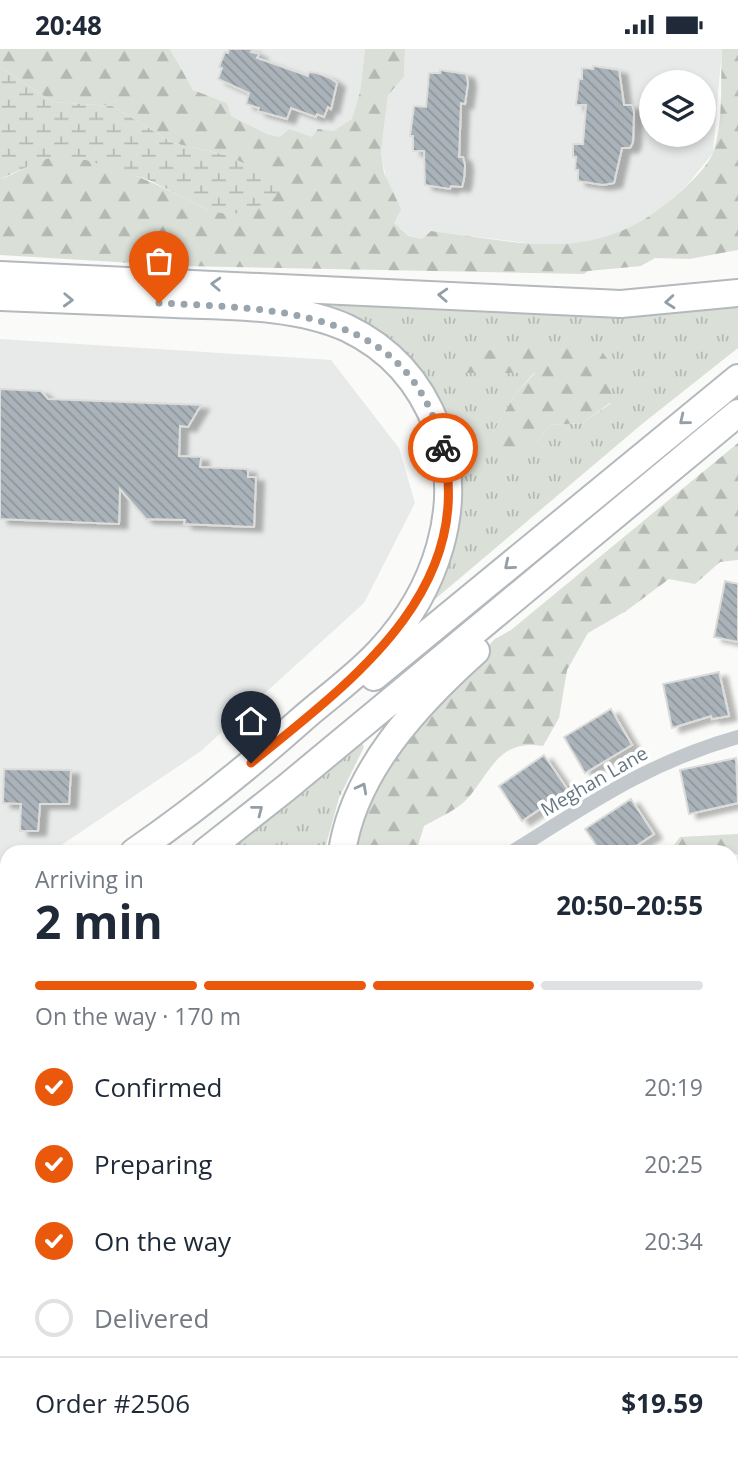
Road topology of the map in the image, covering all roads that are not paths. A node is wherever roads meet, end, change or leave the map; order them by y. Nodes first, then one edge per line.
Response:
1 (0, 275) edge
2 (738, 293) edge
3 (0, 297) edge
4 (738, 378) edge
5 (738, 413) edge
6 (643, 494) junction
7 (738, 737) edge
8 (143, 845) edge
9 (165, 845) edge
10 (214, 845) edge
11 (344, 845) edge
12 (523, 845) edge

2 -> 1 highway
3 -> 8 highway
4 -> 9 highway
5 - 6 highway
10 -> 6 highway
11 -> 6 highway
7 - 12 street, Meghan Lane

